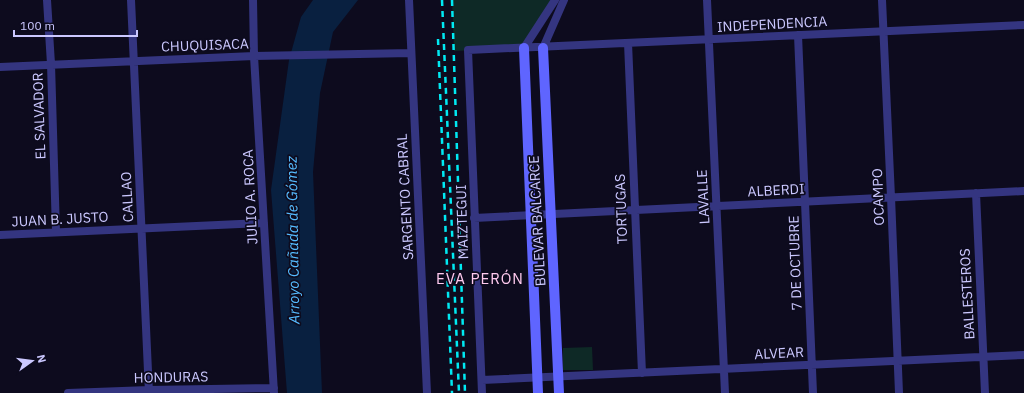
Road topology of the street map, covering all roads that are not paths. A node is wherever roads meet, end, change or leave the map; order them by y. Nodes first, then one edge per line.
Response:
1 (47, 0) edge
2 (131, 0) edge
3 (253, 0) edge
4 (409, 0) edge
5 (555, 0) edge
6 (564, 0) edge
7 (707, 0) edge
8 (882, 0) edge
9 (1024, 25) edge
10 (883, 31) junction
11 (798, 35) junction
12 (708, 40) junction
13 (628, 44) junction
14 (523, 48) junction
15 (543, 48) junction
16 (468, 50) joint
17 (411, 53) junction
18 (254, 56) junction
19 (134, 61) junction
20 (51, 64) junction
21 (0, 67) edge
22 (1024, 191) edge
23 (976, 193) junction
24 (891, 197) junction
25 (805, 202) junction
26 (716, 206) junction
27 (634, 210) junction
28 (550, 214) junction
29 (530, 215) junction
30 (474, 218) junction
31 (264, 223) junction
32 (141, 229) junction
33 (56, 232) junction
34 (0, 235) edge
35 (1024, 356) edge
36 (983, 357) junction
37 (897, 361) junction
38 (812, 365) junction
39 (723, 369) junction
40 (642, 373) junction
41 (558, 376) junction
42 (536, 377) junction
43 (482, 380) junction
44 (149, 391) edge
45 (274, 391) edge
46 (68, 393) edge
47 (427, 393) edge
48 (482, 393) edge
49 (538, 393) edge
50 (559, 393) edge
51 (725, 393) edge
52 (813, 393) edge
53 (899, 393) edge
54 (985, 393) edge

1 - 20 street, EL SALVADOR
2 - 19 street, CALLAO
3 - 18 street, JULIO A. ROCA
4 - 17 street, SARGENTO CABRAL
5 - 14 street
6 - 15 street
7 - 12 street, LAVALLE
8 - 10 street, OCAMPO
9 - 10 street, INDEPENDENCIA
10 - 11 street, INDEPENDENCIA
10 - 24 street, OCAMPO
11 - 12 street, INDEPENDENCIA
11 - 25 street, 7 DE OCTUBRE
12 - 13 street, INDEPENDENCIA
12 - 26 street, LAVALLE
13 - 15 street, INDEPENDENCIA
13 - 27 street, TORTUGAS
14 - 15 street, INDEPENDENCIA
14 - 16 street, INDEPENDENCIA
14 - 29 main road, BULEVAR BALCARCE
15 - 28 main road, BULEVAR BALCARCE
16 - 30 street, MAIZTEGUI
17 - 18 street, CHUQUISACA
17 - 47 street, SARGENTO CABRAL
18 - 19 street, CHUQUISACA
18 - 31 street, JULIO A. ROCA
19 - 20 street, CHUQUISACA
19 - 32 street, CALLAO
20 - 21 street, CHUQUISACA
20 - 33 street, EL SALVADOR
22 - 23 street, ALBERDI
23 - 24 street, ALBERDI
23 - 36 street, BALLESTEROS
24 - 25 street, ALBERDI
24 - 37 street, OCAMPO
25 - 26 street, ALBERDI
25 - 38 street, 7 DE OCTUBRE
26 - 27 street, ALBERDI
26 - 39 street, LAVALLE
27 - 28 street, ALBERDI
27 - 40 street, TORTUGAS
28 - 29 street, ALBERDI
28 - 41 main road, BULEVAR BALCARCE
29 - 30 street, ALBERDI
29 - 42 main road, BULEVAR BALCARCE
30 - 43 street, MAIZTEGUI
31 - 32 street, JUAN B. JUSTO
31 - 45 street, JULIO A. ROCA
32 - 33 street, JUAN B. JUSTO
32 - 44 street, CALLAO
33 - 34 street, JUAN B. JUSTO
35 - 36 street, ALVEAR
36 - 37 street, ALVEAR
36 - 54 street, BALLESTEROS
37 - 38 street, ALVEAR
37 - 53 street, OCAMPO
38 - 39 street, ALVEAR
38 - 52 street, 7 DE OCTUBRE
39 - 40 street, ALVEAR
39 - 51 street, LAVALLE
40 - 41 street, ALVEAR
41 - 42 street, ALVEAR
41 - 50 main road, BULEVAR BALCARCE
42 - 43 street, ALVEAR
42 - 49 main road, BULEVAR BALCARCE
43 - 48 street, MAIZTEGUI
44 - 45 street, HONDURAS
44 - 46 street, HONDURAS

